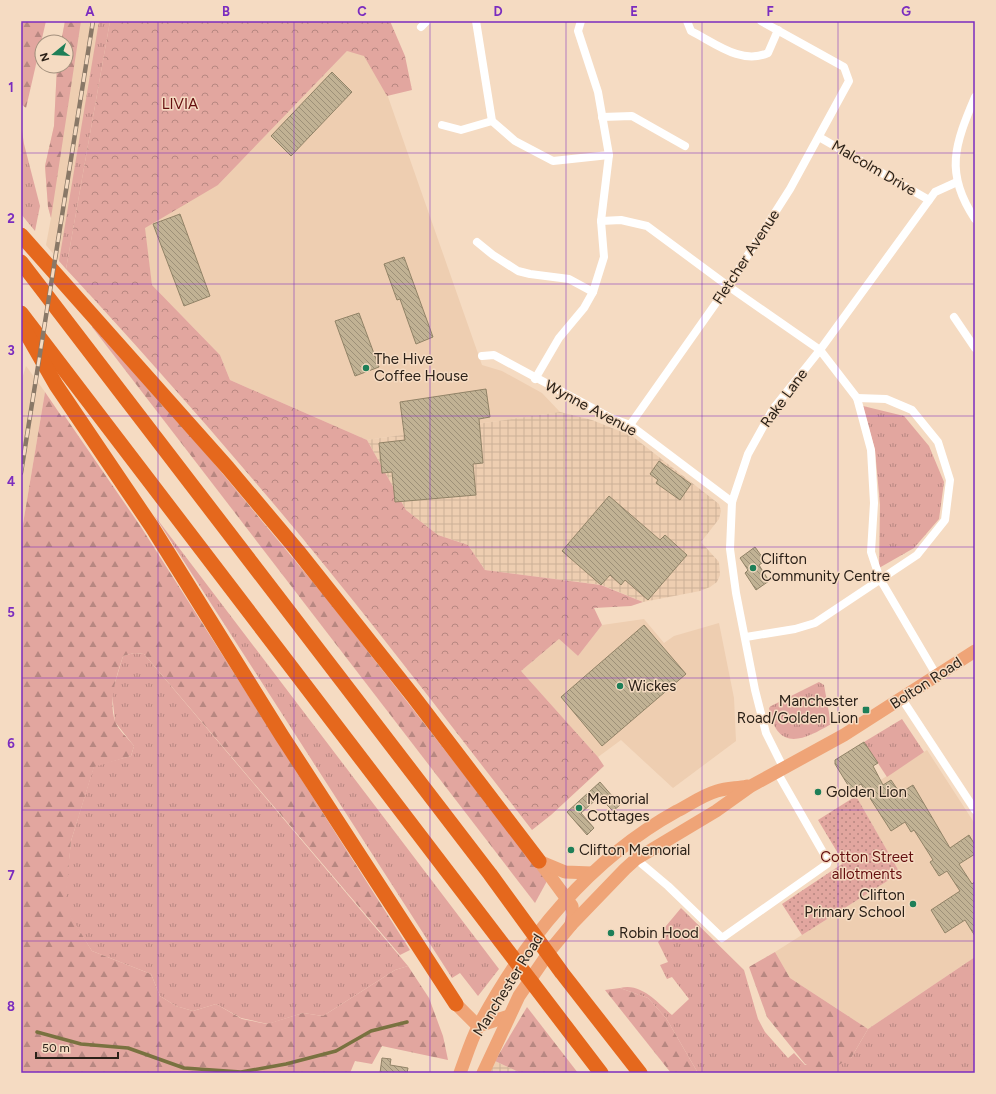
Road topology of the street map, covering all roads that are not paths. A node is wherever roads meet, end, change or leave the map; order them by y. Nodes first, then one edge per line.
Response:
1 (476, 21) edge
2 (581, 21) edge
3 (687, 21) edge
4 (761, 21) edge
5 (778, 30) junction
6 (975, 97) edge
7 (602, 117) junction
8 (492, 121) junction
9 (442, 125) dead end
10 (819, 137) junction
11 (685, 146) dead end
12 (609, 155) junction
13 (957, 182) junction
14 (930, 200) junction
15 (975, 219) edge
16 (601, 221) junction
17 (21, 234) edge
18 (478, 242) dead end
19 (21, 262) edge
20 (728, 286) junction
21 (593, 292) junction
22 (21, 313) edge
23 (954, 317) dead end
24 (21, 323) edge
25 (975, 348) edge
26 (820, 350) junction
27 (482, 356) dead end
28 (536, 379) junction
29 (857, 398) junction
30 (630, 425) junction
31 (732, 502) junction
32 (880, 579) junction
33 (746, 637) junction
34 (975, 651) edge
35 (937, 676) junction
36 (902, 699) junction
37 (780, 770) junction
38 (751, 786) junction
39 (975, 810) edge
40 (636, 859) junction
41 (539, 861) junction
42 (592, 873) junction
43 (567, 899) junction
44 (549, 920) joint
45 (571, 925) junction
46 (562, 936) joint
47 (456, 1004) joint
48 (509, 1016) junction
49 (478, 1026) junction
50 (460, 1073) edge
51 (483, 1073) edge
52 (601, 1073) edge
53 (640, 1073) edge

1 - 8 street
2 - 7 street
3 - 5 street
4 - 5 street
5 - 10 street, Fletcher Avenue
6 - 13 street
7 - 11 street
7 - 12 street
8 - 9 street
8 - 12 street
10 - 14 street, Malcolm Drive
10 - 20 street, Fletcher Avenue
12 - 16 street
13 - 14 street, Rake Lane
13 - 15 street
14 - 26 street, Rake Lane
16 - 20 street
16 - 21 street
17 - 41 highway
18 - 21 street
19 - 53 highway
20 - 26 street
20 - 30 street, Fletcher Avenue
21 - 28 street
22 - 52 highway
23 - 25 street
24 - 47 highway
26 - 29 street
26 - 31 street, Rake Lane
27 - 28 street, Wynne Avenue
28 - 30 street, Wynne Avenue
29 - 32 street
29 - 32 street
30 - 31 street, Wynne Avenue
31 - 33 street, Rake Lane
32 - 33 street
32 - 35 street
33 - 37 street, Rake Lane
34 - 35 main road, Bolton Road
35 - 36 main road, Bolton Road
36 - 37 main road, Bolton Road
36 - 39 street
37 - 38 main road, Bolton Road
37 - 40 street, Rake Lane
38 - 40 main road, Bolton Road
38 - 42 main road, Bolton Road
40 - 45 main road, Bolton Road
41 - 42 main road
41 - 43 main road
42 - 43 main road, Bolton Road
43 - 44 main road, Bolton Road
43 - 45 main road
44 - 49 main road, Manchester Road
45 - 46 main road, Bolton Road
46 - 48 main road, Manchester Road
47 - 49 main road
48 - 49 main road
48 - 51 main road, Manchester Road
49 - 50 main road, Manchester Road

